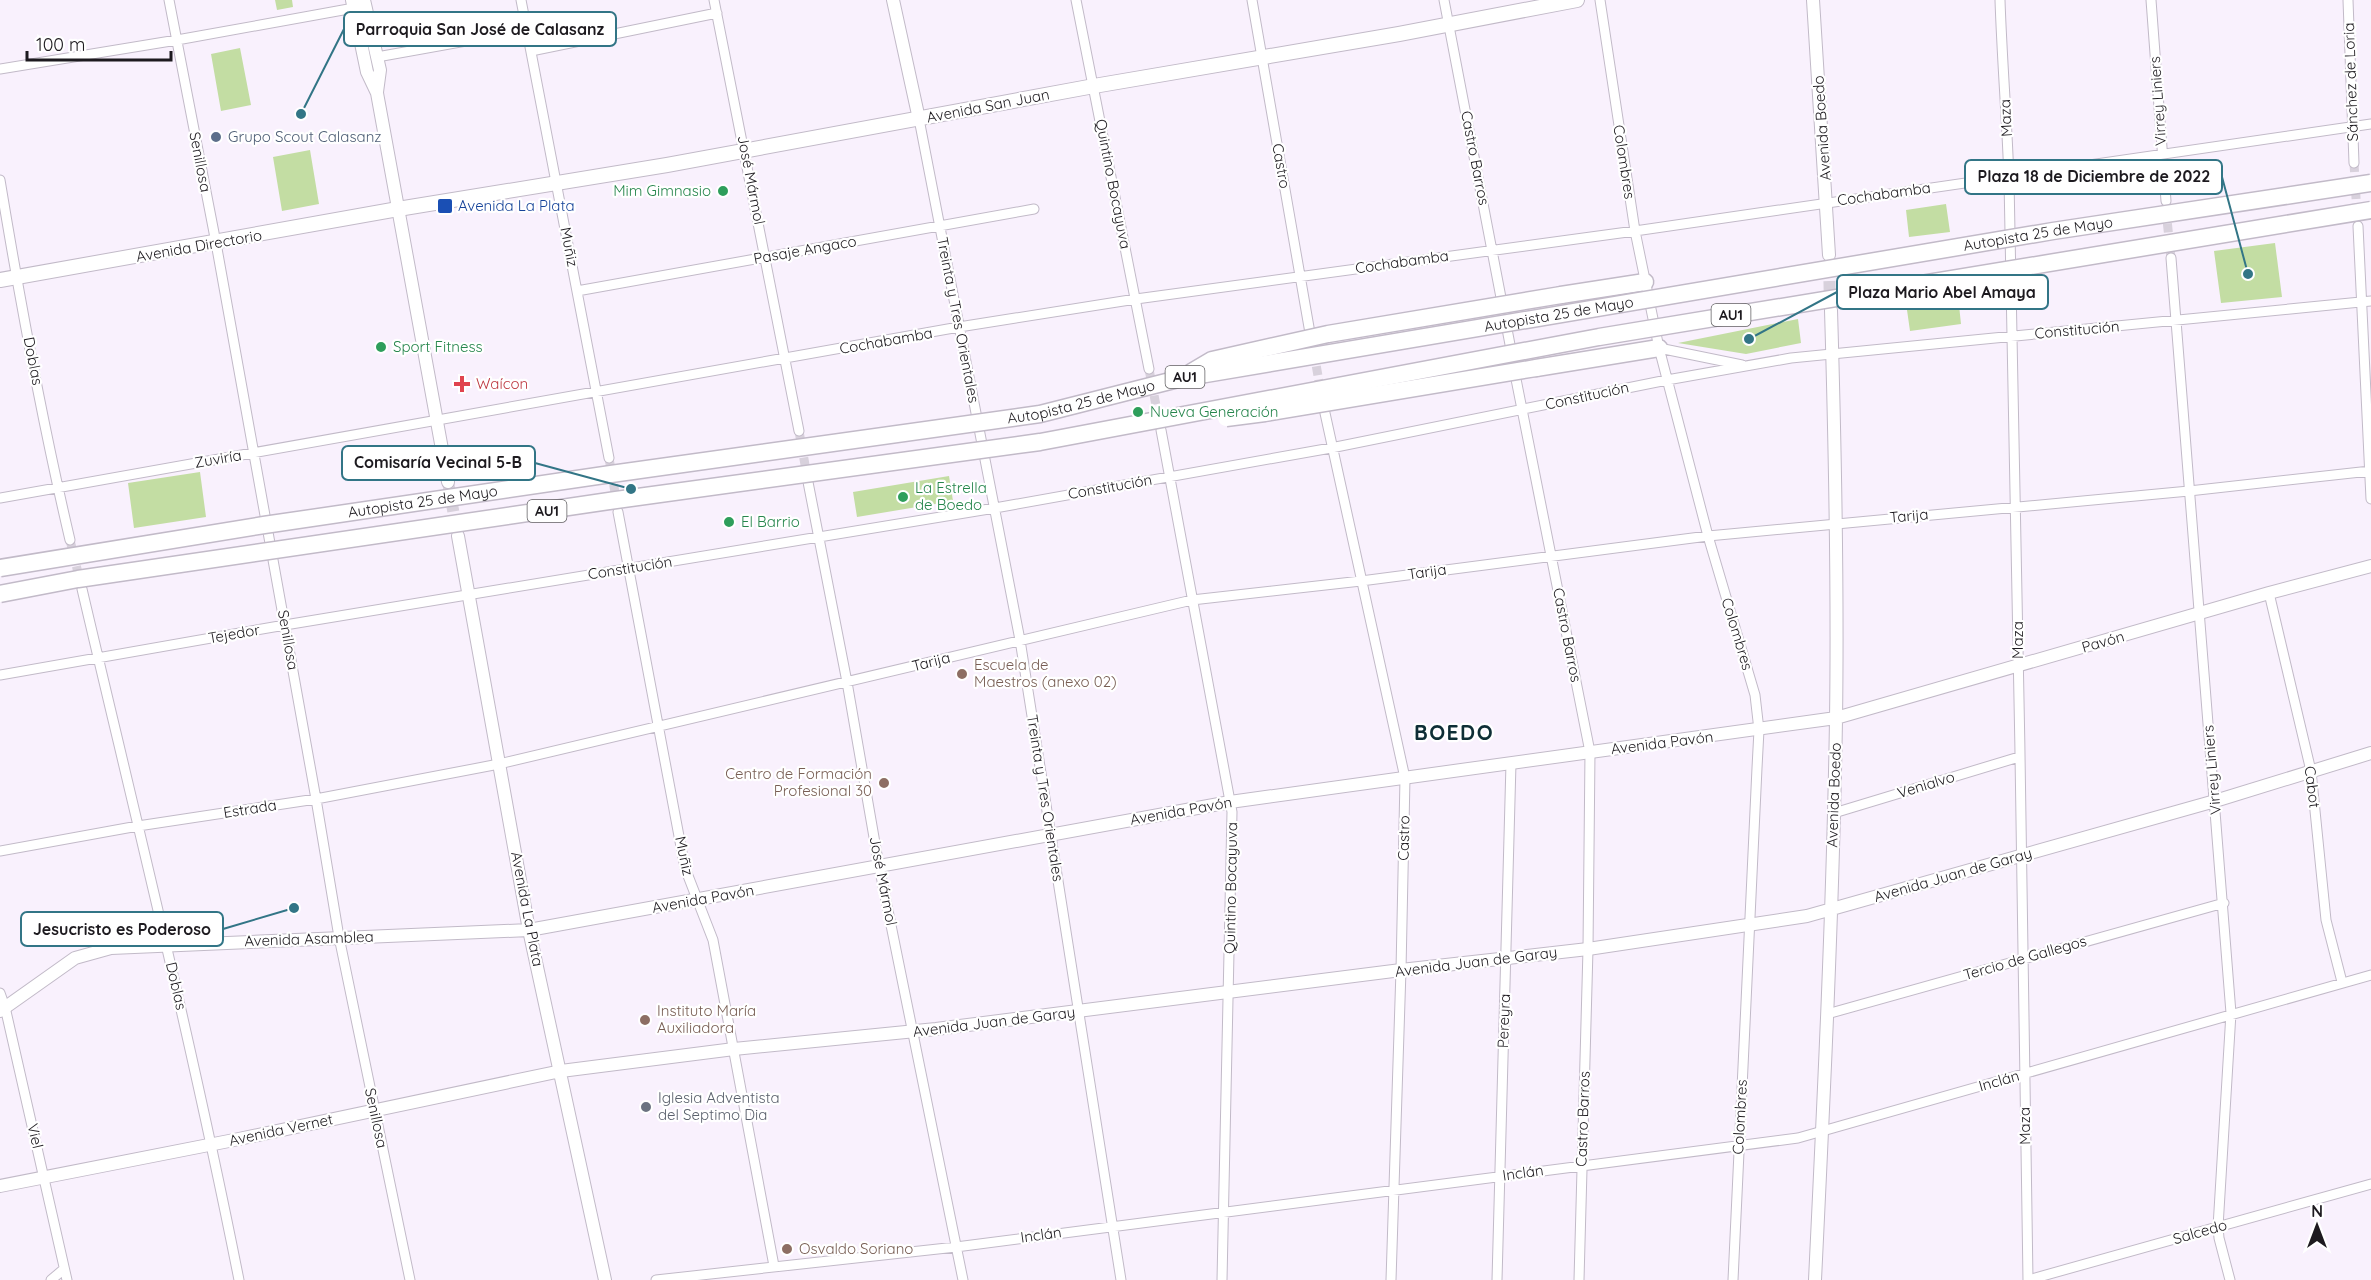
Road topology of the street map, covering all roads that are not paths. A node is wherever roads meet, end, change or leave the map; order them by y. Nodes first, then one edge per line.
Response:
1 (169, 0) edge
2 (521, 0) edge
3 (714, 0) edge
4 (893, 0) edge
5 (1076, 0) edge
6 (1252, 0) edge
7 (1444, 0) edge
8 (1577, 0) edge
9 (1600, 0) edge
10 (1814, 0) edge
11 (2000, 0) edge
12 (2151, 0) edge
13 (2348, 0) edge
14 (357, 2) edge
15 (717, 13) junction
16 (1449, 24) junction
17 (526, 30) junction
18 (177, 40) junction
19 (376, 51) junction
20 (531, 51) junction
21 (1262, 57) junction
22 (0, 69) edge
23 (1094, 87) junction
24 (377, 93) junction
25 (919, 119) junction
26 (2371, 124) edge
27 (2352, 127) junction
28 (746, 151) junction
29 (2162, 154) junction
30 (2354, 164) tunnel mouth
31 (2009, 177) junction
32 (0, 180) edge
33 (2371, 183) edge
34 (557, 184) junction
35 (2166, 201) tunnel mouth
36 (1827, 202) junction
37 (1034, 209) dead end
38 (398, 210) junction
39 (2371, 210) edge
40 (940, 226) junction
41 (2358, 226) tunnel mouth
42 (1635, 231) junction
43 (216, 243) junction
44 (1493, 250) junction
45 (1829, 255) tunnel mouth
46 (766, 256) junction
47 (2170, 258) tunnel mouth
48 (1300, 275) junction
49 (16, 277) junction
50 (0, 280) edge
51 (1645, 282) junction
52 (577, 291) junction
53 (1136, 299) junction
54 (2366, 301) edge
55 (1831, 310) tunnel mouth
56 (2176, 322) junction
57 (959, 327) junction
58 (1310, 333) dead end
59 (2011, 336) junction
60 (1659, 348) junction
61 (1832, 352) junction
62 (785, 359) junction
63 (1748, 366) junction
64 (1149, 369) tunnel mouth
65 (1182, 378) junction
66 (1667, 380) junction
67 (597, 393) junction
68 (1323, 404) tunnel mouth
69 (1522, 410) junction
70 (437, 421) junction
71 (1161, 430) tunnel mouth
72 (799, 431) tunnel mouth
73 (1094, 432) junction
74 (1331, 448) junction
75 (252, 453) junction
76 (609, 458) tunnel mouth
77 (2370, 471) edge
78 (1169, 477) junction
79 (448, 482) tunnel mouth
80 (808, 482) tunnel mouth
81 (57, 487) junction
82 (2190, 491) junction
83 (0, 498) edge
84 (2371, 499) edge
85 (2016, 506) junction
86 (995, 508) junction
87 (618, 512) tunnel mouth
88 (1835, 522) junction
89 (458, 536) tunnel mouth
90 (1708, 536) junction
91 (818, 537) junction
92 (70, 540) tunnel mouth
93 (1552, 555) junction
94 (2371, 566) edge
95 (0, 568) edge
96 (628, 568) junction
97 (1361, 581) junction
98 (82, 589) tunnel mouth
99 (2269, 593) junction
100 (0, 594) edge
101 (469, 595) junction
102 (1192, 600) junction
103 (2199, 614) junction
104 (285, 625) junction
105 (1020, 640) junction
106 (98, 658) junction
107 (2018, 667) junction
108 (0, 675) edge
109 (847, 682) junction
110 (1836, 718) junction
111 (660, 724) junction
112 (1759, 730) junction
113 (1590, 752) junction
114 (2371, 753) edge
115 (2019, 757) junction
116 (1511, 763) junction
117 (499, 764) junction
118 (2311, 771) junction
119 (1405, 778) junction
120 (316, 799) junction
121 (2215, 801) junction
122 (1230, 802) junction
123 (1834, 813) junction
124 (138, 826) junction
125 (1051, 834) junction
126 (0, 851) edge
127 (2021, 856) junction
128 (879, 866) junction
129 (697, 901) junction
130 (2224, 903) junction
131 (1831, 910) junction
132 (1749, 926) junction
133 (529, 930) junction
134 (339, 938) junction
135 (166, 945) junction
136 (1588, 949) junction
137 (1506, 958) junction
138 (2024, 958) junction
139 (1401, 970) junction
140 (2371, 975) edge
141 (2343, 982) junction
142 (0, 993) edge
143 (1229, 993) junction
144 (3, 1009) edge
145 (1079, 1012) junction
146 (2231, 1013) junction
147 (1827, 1014) junction
148 (914, 1031) junction
149 (734, 1049) junction
150 (561, 1071) junction
151 (2025, 1074) junction
152 (375, 1110) junction
153 (1822, 1132) junction
154 (212, 1144) junction
155 (1739, 1145) junction
156 (1581, 1166) junction
157 (1499, 1176) junction
158 (44, 1178) junction
159 (2371, 1184) edge
160 (0, 1186) edge
161 (1394, 1190) junction
162 (1225, 1211) junction
163 (1113, 1226) junction
164 (2218, 1227) junction
165 (956, 1247) junction
166 (774, 1266) junction
167 (64, 1269) junction
168 (51, 1280) edge
169 (67, 1280) edge
170 (239, 1280) edge
171 (410, 1280) edge
172 (605, 1280) edge
173 (656, 1280) edge
174 (963, 1280) edge
175 (1121, 1280) edge
176 (1222, 1280) edge
177 (1391, 1280) edge
178 (1497, 1280) edge
179 (1579, 1280) edge
180 (1733, 1280) edge
181 (1815, 1280) edge
182 (2028, 1280) edge
183 (2230, 1280) edge

1 - 18 street, Senillosa
2 - 17 street, Muñiz
3 - 15 street, José Mármol
4 - 25 main road, Treinta y Tres Orientales
5 - 23 street, Quintino Bocayuva
6 - 21 street, Castro
7 - 16 street, Castro Barros
8 - 16 main road, Avenida San Juan
9 - 42 street, Colombres
10 - 36 main road, Avenida Boedo
11 - 31 street, Maza
12 - 29 street, Virrey Liniers
13 - 27 street, Sánchez de Loria
14 - 18 street
14 - 19 main road
14 - 24 main road
15 - 20 street
15 - 28 street, José Mármol
16 - 21 main road, Avenida San Juan
16 - 44 street, Castro Barros
17 - 19 street
17 - 20 street, Muñiz
18 - 22 street
18 - 43 street, Senillosa
19 - 24 main road
20 - 34 street, Muñiz
21 - 23 main road, Avenida San Juan
21 - 48 street, Castro
23 - 25 main road, Avenida San Juan
23 - 53 street, Quintino Bocayuva
24 - 38 main road
25 - 28 main road, Avenida San Juan
25 - 40 street, Treinta y Tres Orientales
26 - 27 street, Cochabamba
27 - 29 street, Cochabamba
27 - 30 street, Sánchez de Loria
28 - 34 main road, Avenida San Juan
28 - 46 street, José Mármol
29 - 31 street, Cochabamba
29 - 35 street, Virrey Liniers
31 - 36 street, Cochabamba
31 - 59 street, Maza
32 - 49 street, Doblas
33 - 65 highway, Autopista 25 de Mayo / AU1, bridge
34 - 38 main road, Avenida San Juan
34 - 52 street, Muñiz
36 - 42 street, Cochabamba
36 - 45 main road, Avenida Boedo
37 - 40 street, Pasaje Angaco
38 - 43 main road, Avenida Directorio
38 - 70 main road
39 - 73 highway, Autopista 25 de Mayo / AU1, bridge
40 - 46 street, Pasaje Angaco
40 - 57 street, Treinta y Tres Orientales
41 - 54 street
42 - 44 street, Cochabamba
42 - 51 street, Colombres
43 - 49 main road, Avenida Directorio
43 - 75 street, Senillosa
44 - 48 street, Cochabamba
44 - 69 street, Castro Barros
46 - 52 street, Pasaje Angaco
46 - 62 street, José Mármol
47 - 56 street, Virrey Liniers
48 - 53 street, Cochabamba
48 - 58 street, Castro
49 - 50 main road, Avenida Directorio
49 - 81 street, Doblas
51 - 60 street, Colombres
51 - 65 highway, bridge
52 - 67 street, Muñiz
53 - 57 street, Cochabamba
53 - 64 street, Quintino Bocayuva
54 - 56 street, Constitución
54 - 77 street
55 - 61 main road, Avenida Boedo
56 - 59 street, Constitución
56 - 82 street, Virrey Liniers
57 - 62 street, Cochabamba
57 - 86 street, Treinta y Tres Orientales
59 - 61 street, Constitución
59 - 85 street, Maza
60 - 63 street, Constitución
60 - 66 street, Colombres
60 - 73 highway, bridge
61 - 63 street, Constitución
61 - 88 main road, Avenida Boedo
62 - 67 street, Cochabamba
62 - 72 street, José Mármol
63 - 66 street, Constitución
65 - 95 highway, Autopista 25 de Mayo / AU1, bridge
66 - 69 street, Constitución
66 - 90 street, Colombres
67 - 70 street, Cochabamba
67 - 76 street, Muñiz
68 - 74 street, Castro
69 - 74 street, Constitución
69 - 93 street, Castro Barros
70 - 75 street, Zuviría
70 - 79 main road
71 - 78 street, Quintino Bocayuva
73 - 100 highway, Autopista 25 de Mayo / AU1, bridge
74 - 78 street, Constitución
74 - 97 street, Castro
75 - 81 street, Zuviría
75 - 104 street, Senillosa
77 - 82 street, Tarija
77 - 84 street
78 - 86 street, Constitución
78 - 102 street, Quintino Bocayuva
80 - 91 street, José Mármol
81 - 83 street, Zuviría
81 - 92 street, Doblas
82 - 85 street, Tarija
82 - 103 street, Virrey Liniers
85 - 88 street, Tarija
85 - 107 street, Maza
86 - 91 street, Constitución
86 - 105 street, Treinta y Tres Orientales
87 - 96 street, Muñiz
88 - 90 street, Tarija
88 - 110 main road, Avenida Boedo
89 - 101 main road, Avenida La Plata
90 - 93 street, Tarija
90 - 112 street, Colombres
91 - 96 street, Constitución
91 - 109 street, José Mármol
93 - 97 street, Tarija
93 - 113 street, Castro Barros
94 - 99 main road, Pavón
96 - 101 street, Constitución
96 - 111 street, Muñiz
97 - 102 street, Tarija
97 - 119 street, Castro
98 - 106 street, Doblas
99 - 103 main road, Pavón
99 - 118 street, Cabot
101 - 104 street, Tejedor
101 - 117 main road, Avenida La Plata
102 - 105 street, Tarija
102 - 122 street, Quintino Bocayuva
103 - 107 main road, Pavón
103 - 121 street, Virrey Liniers
104 - 106 street, Tejedor
104 - 120 street, Senillosa
105 - 109 street, Tarija
105 - 125 street, Treinta y Tres Orientales
106 - 108 street, Tejedor
106 - 124 street, Doblas
107 - 110 main road, Pavón
107 - 115 street, Maza
109 - 111 street, Tarija
109 - 128 street, José Mármol
110 - 112 main road, Avenida Pavón
110 - 123 main road, Avenida Boedo
111 - 117 street, Tarija
111 - 129 street, Muñiz
112 - 113 main road, Avenida Pavón
112 - 132 street, Colombres
113 - 116 main road, Avenida Pavón
113 - 136 street, Castro Barros
114 - 118 main road, Avenida Juan de Garay
115 - 123 street, Venialvo
115 - 127 street, Maza
116 - 119 main road, Avenida Pavón
116 - 137 street, Pereyra
117 - 120 street, Estrada
117 - 133 main road, Avenida La Plata
118 - 121 main road, Avenida Juan de Garay
118 - 141 street, Cabot
119 - 122 main road, Avenida Pavón
119 - 139 street, Castro
120 - 124 street, Estrada
120 - 134 street, Senillosa
121 - 127 main road, Avenida Juan de Garay
121 - 130 street, Virrey Liniers
122 - 125 main road, Avenida Pavón
122 - 143 street, Quintino Bocayuva
123 - 131 main road, Avenida Boedo
124 - 126 street, Estrada
124 - 135 street, Doblas
125 - 128 main road, Avenida Pavón
125 - 145 street, Treinta y Tres Orientales
127 - 131 main road, Avenida Juan de Garay
127 - 138 street, Maza
128 - 129 main road, Avenida Pavón
128 - 148 street, José Mármol
129 - 133 main road, Avenida Pavón
129 - 149 street, Muñiz
130 - 138 street, Tercio de Gallegos
130 - 146 street, Virrey Liniers
131 - 132 main road, Avenida Juan de Garay
131 - 147 main road, Avenida Boedo
132 - 136 main road, Avenida Juan de Garay
132 - 155 street, Colombres
133 - 134 main road, Avenida Asamblea
133 - 150 main road, Avenida La Plata
134 - 135 main road, Avenida Asamblea
134 - 152 street, Senillosa
135 - 144 main road, Avenida Asamblea
135 - 154 street, Doblas
136 - 137 main road, Avenida Juan de Garay
136 - 156 street, Castro Barros
137 - 139 main road, Avenida Juan de Garay
137 - 157 street, Pereyra
138 - 147 street, Tercio de Gallegos
138 - 151 street, Maza
139 - 143 main road, Avenida Juan de Garay
139 - 161 street, Castro
140 - 141 street, Inclán
141 - 146 street, Inclán
142 - 144 street, Viel
143 - 145 main road, Avenida Juan de Garay
143 - 162 street, Quintino Bocayuva
144 - 158 street, Viel
145 - 148 main road, Avenida Juan de Garay
145 - 163 street, Treinta y Tres Orientales
146 - 151 street, Inclán
146 - 164 street, Virrey Liniers
147 - 153 main road, Avenida Boedo
148 - 149 main road, Avenida Juan de Garay
148 - 165 street, José Mármol
149 - 150 main road, Avenida Juan de Garay
149 - 166 street, Muñiz
150 - 152 main road, Avenida Vernet
150 - 172 main road, Avenida La Plata
151 - 153 street, Inclán
151 - 182 street, Maza
152 - 154 main road, Avenida Vernet
152 - 171 street, Senillosa
153 - 155 street, Inclán
153 - 181 main road, Avenida Boedo
154 - 158 main road, Avenida Vernet
154 - 170 street, Doblas
155 - 156 street, Inclán
155 - 180 street, Colombres
156 - 157 street, Inclán
156 - 179 street, Castro Barros
157 - 161 street, Inclán
157 - 178 street, Pereyra
158 - 160 main road, Avenida Vernet
158 - 167 street, Viel
159 - 164 street, Salcedo
161 - 162 street, Inclán
161 - 177 street, Castro
162 - 163 street, Inclán
162 - 176 street, Quintino Bocayuva
163 - 165 street, Inclán
163 - 175 street, Treinta y Tres Orientales
164 - 182 street, Salcedo
164 - 183 street, Virrey Liniers
165 - 166 street, Inclán
165 - 174 street, José Mármol
166 - 173 street, Inclán
167 - 168 street
167 - 169 street, Viel

